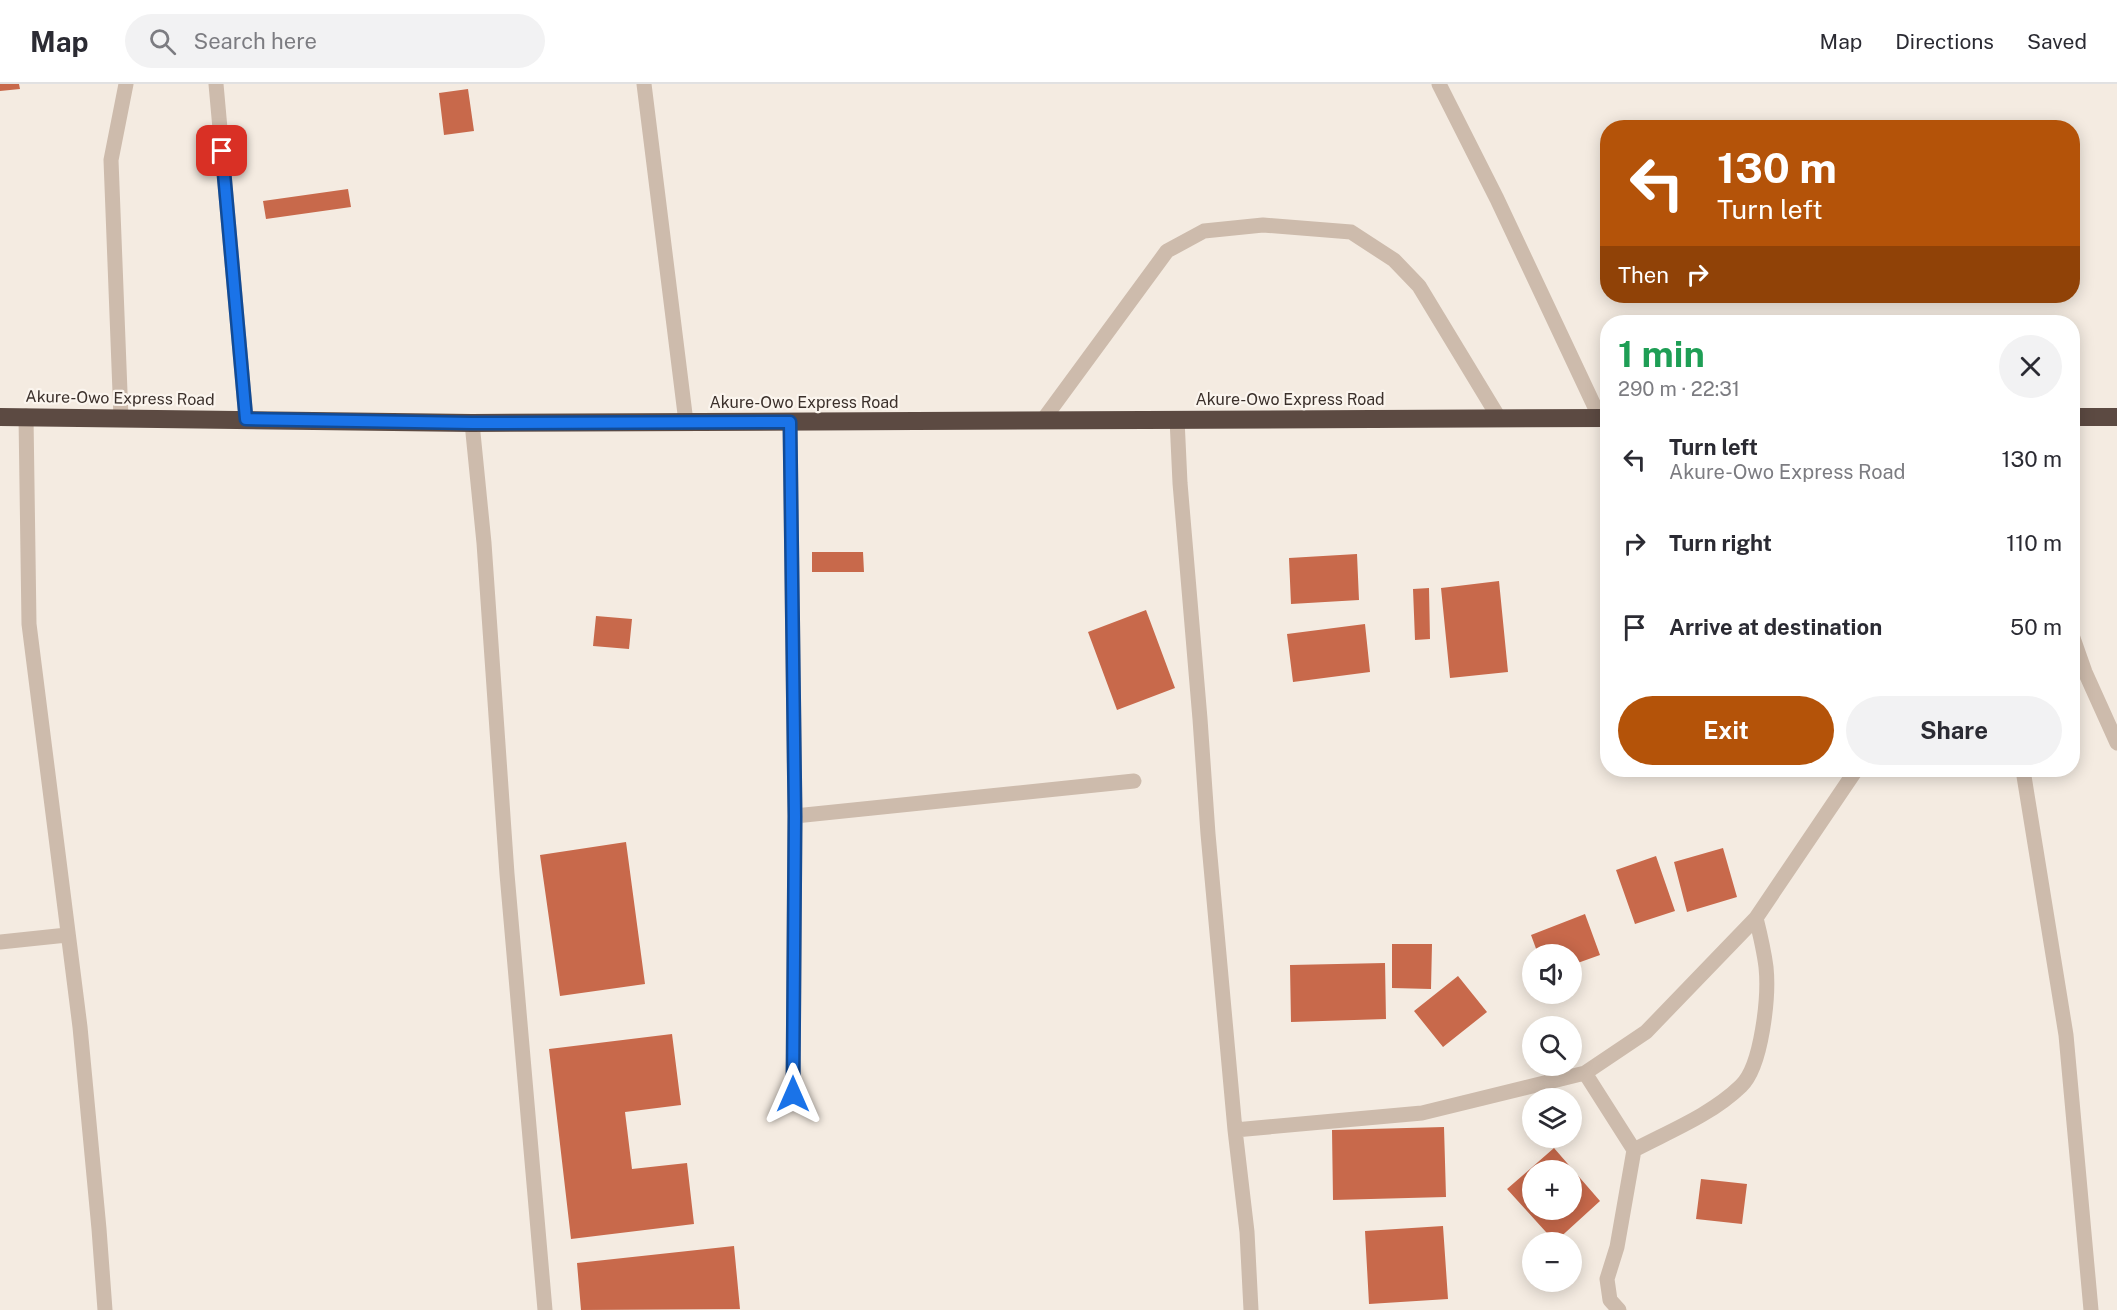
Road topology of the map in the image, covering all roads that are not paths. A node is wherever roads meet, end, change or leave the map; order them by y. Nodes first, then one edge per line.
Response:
1 (126, 84) edge
2 (216, 84) edge
3 (644, 84) edge
4 (1439, 84) edge
5 (1600, 410) edge
6 (26, 416) junction
7 (0, 417) edge
8 (2080, 417) edge
9 (2117, 417) edge
10 (121, 418) junction
11 (1499, 418) junction
12 (1600, 418) edge
13 (246, 419) junction
14 (1177, 419) junction
15 (1043, 420) junction
16 (686, 422) junction
17 (790, 422) junction
18 (472, 423) junction
19 (2080, 658) edge
20 (2117, 743) edge
21 (1851, 777) edge
22 (2024, 777) edge
23 (1134, 781) dead end
24 (795, 816) junction
25 (1756, 918) junction
26 (67, 935) junction
27 (0, 942) edge
28 (1585, 1072) junction
29 (793, 1094) dead end
30 (1235, 1130) junction
31 (1634, 1150) junction
32 (105, 1310) edge
33 (545, 1310) edge
34 (1251, 1310) edge
35 (1619, 1310) edge
36 (2091, 1310) edge

1 - 10 street
2 - 13 street
3 - 16 street
4 - 5 street
6 - 7 highway, Akure-Owo Express Road
6 - 10 highway, Akure-Owo Express Road
6 - 26 street
8 - 9 highway
10 - 13 highway, Akure-Owo Express Road
11 - 12 highway, Akure-Owo Express Road
11 - 14 highway, Akure-Owo Express Road
11 - 15 street
13 - 18 highway, Akure-Owo Express Road
14 - 15 highway, Akure-Owo Express Road
14 - 30 street
15 - 17 highway, Akure-Owo Express Road
16 - 17 highway, Akure-Owo Express Road
16 - 18 highway, Akure-Owo Express Road
17 - 24 street
18 - 33 street
19 - 20 street
21 - 25 street
22 - 36 street
23 - 24 street
24 - 29 street
25 - 28 street
25 - 31 street
26 - 27 street
26 - 32 street
28 - 30 street
28 - 31 street
30 - 34 street
31 - 35 street

